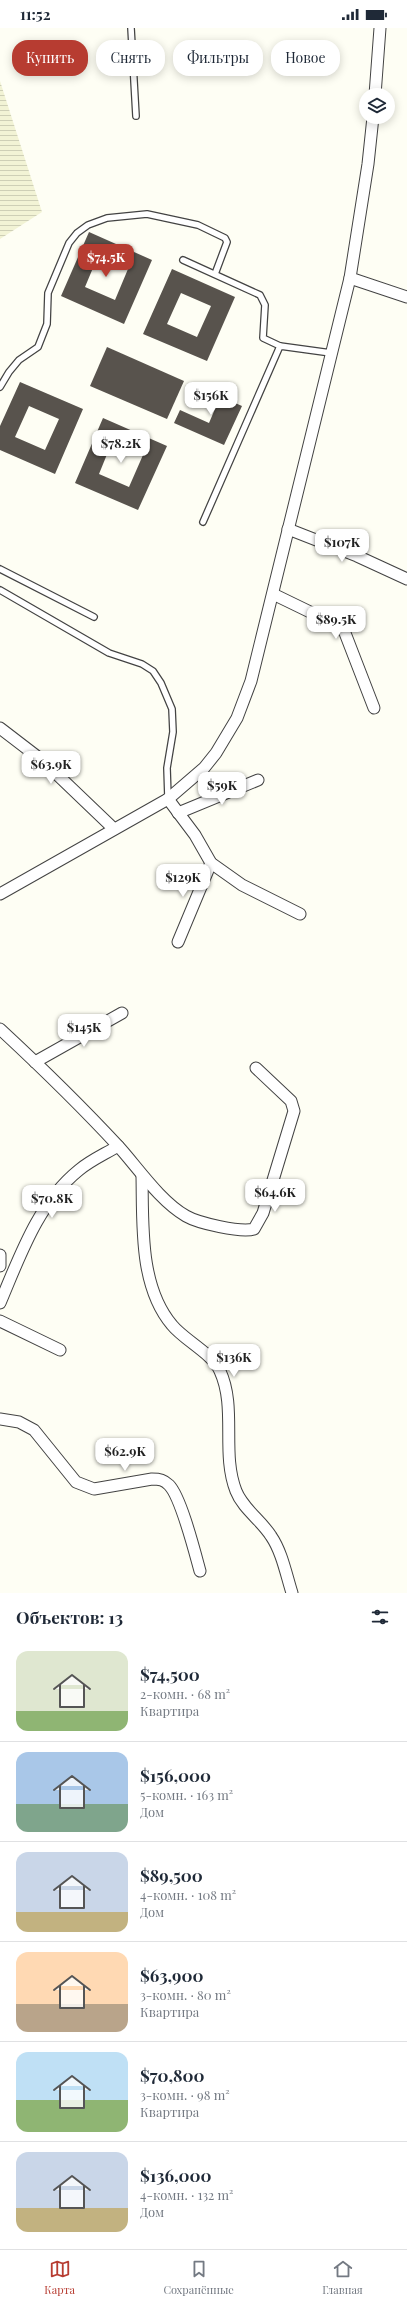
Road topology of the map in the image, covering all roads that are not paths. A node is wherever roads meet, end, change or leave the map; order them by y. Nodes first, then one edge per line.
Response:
1 (131, 28) edge
2 (380, 28) edge
3 (376, 88) edge
4 (136, 116) dead end
5 (372, 124) edge
6 (183, 260) dead end
7 (215, 274) junction
8 (350, 278) junction
9 (407, 297) edge
10 (280, 346) junction
11 (331, 353) junction
12 (0, 387) edge
13 (203, 522) dead end
14 (288, 529) junction
15 (0, 569) edge
16 (406, 575) edge
17 (0, 590) edge
18 (273, 594) junction
19 (94, 617) dead end
20 (374, 708) dead end
21 (0, 728) edge
22 (258, 780) dead end
23 (168, 798) junction
24 (178, 812) junction
25 (114, 829) junction
26 (211, 863) junction
27 (0, 894) edge
28 (300, 914) dead end
29 (178, 942) dead end
30 (122, 1013) dead end
31 (0, 1030) edge
32 (35, 1062) junction
33 (256, 1068) dead end
34 (118, 1146) junction
35 (142, 1176) junction
36 (0, 1254) edge
37 (0, 1266) edge
38 (0, 1303) edge
39 (0, 1321) edge
40 (60, 1350) dead end
41 (0, 1419) edge
42 (200, 1571) dead end
43 (292, 1593) edge

1 - 4 lane
2 - 3 street
5 - 8 street
6 - 7 lane
7 - 10 lane
7 - 12 lane
8 - 9 street
8 - 11 street
10 - 11 lane
10 - 13 lane
11 - 14 street
14 - 16 street
14 - 18 street
15 - 19 lane
17 - 23 lane
18 - 20 street
18 - 23 street
21 - 25 street
22 - 24 street
23 - 24 street
23 - 25 street
24 - 26 street
25 - 27 street
26 - 28 street
26 - 29 street
30 - 32 street
31 - 32 street
32 - 34 street
33 - 35 street
34 - 35 street
34 - 38 street
35 - 43 street
36 - 37 street
39 - 40 street
41 - 42 street

